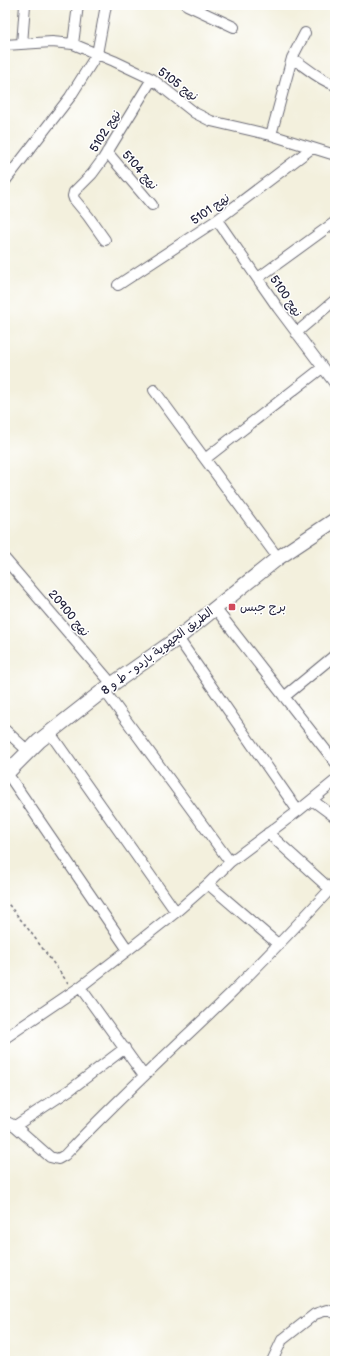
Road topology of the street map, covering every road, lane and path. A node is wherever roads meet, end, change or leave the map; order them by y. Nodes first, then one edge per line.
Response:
1 (25, 5) edge
2 (78, 5) edge
3 (106, 5) edge
4 (188, 5) edge
5 (234, 27) dead end
6 (305, 33) dead end
7 (22, 44) junction
8 (73, 44) junction
9 (5, 45) edge
10 (97, 54) junction
11 (292, 58) junction
12 (152, 79) junction
13 (335, 85) edge
14 (271, 135) junction
15 (312, 148) junction
16 (107, 152) junction
17 (335, 155) edge
18 (5, 181) edge
19 (152, 205) dead end
20 (218, 220) junction
21 (335, 222) edge
22 (103, 238) dead end
23 (258, 278) junction
24 (118, 285) dead end
25 (335, 300) edge
26 (296, 333) junction
27 (322, 368) junction
28 (335, 384) edge
29 (154, 390) dead end
30 (204, 459) junction
31 (335, 520) edge
32 (278, 558) junction
33 (5, 559) edge
34 (215, 608) junction
35 (178, 638) junction
36 (335, 655) edge
37 (108, 687) junction
38 (284, 697) junction
39 (5, 730) edge
40 (50, 733) junction
41 (28, 751) junction
42 (335, 762) edge
43 (6, 774) edge
44 (335, 781) edge
45 (312, 800) junction
46 (298, 811) junction
47 (335, 817) edge
48 (268, 833) junction
49 (230, 862) junction
50 (208, 884) junction
51 (332, 886) edge
52 (5, 900) edge
53 (176, 912) junction
54 (279, 945) junction
55 (128, 950) junction
56 (77, 989) junction
57 (5, 1038) edge
58 (126, 1048) junction
59 (144, 1076) junction
60 (5, 1121) edge
61 (15, 1126) junction
62 (335, 1313) edge
63 (272, 1361) edge

1 - 7 street
2 - 8 street
3 - 10 street
4 - 5 street
6 - 11 street
7 - 8 street, نهج 5105
7 - 9 street, نهج 5105
8 - 10 street, نهج 5105
10 - 12 street, نهج 5105
10 - 18 street
11 - 13 street
11 - 14 street
12 - 14 street, نهج 5105
12 - 16 street, نهج 5102
14 - 15 street, نهج 5105
15 - 17 street, نهج 5105
15 - 20 street, نهج 5101
16 - 19 street, نهج 5104
16 - 22 street, نهج 5102
20 - 23 street, نهج 5100
20 - 24 street, نهج 5101
21 - 23 street
23 - 26 street, نهج 5100
25 - 26 street
26 - 27 street, نهج 5100
27 - 28 street, نهج 5100
27 - 30 street
29 - 30 street
30 - 32 street
31 - 32 main road, الطريق الجهوية باردو - ط و 8
32 - 34 main road, الطريق الجهوية باردو - ط و 8
33 - 37 street, نهج 20900
34 - 35 main road, الطريق الجهوية باردو - ط و 8
34 - 38 street
35 - 37 main road, الطريق الجهوية باردو - ط و 8
35 - 46 street
36 - 38 street
37 - 40 main road, الطريق الجهوية باردو - ط و 8
37 - 49 street, نهج 20900
38 - 42 street
39 - 41 street
40 - 41 main road, الطريق الجهوية باردو - ط و 8
40 - 53 street
41 - 43 main road, الطريق الجهوية باردو - ط و 8
43 - 55 street
44 - 45 street
45 - 46 street
45 - 47 street
46 - 48 street
48 - 49 street
48 - 51 street
49 - 50 street
50 - 53 street
50 - 54 street
51 - 54 street
52 - 56 path
53 - 55 street
54 - 59 street
55 - 56 street
56 - 57 street
56 - 58 street
58 - 59 street
58 - 61 street
59 - 61 street
60 - 61 street
62 - 63 street

